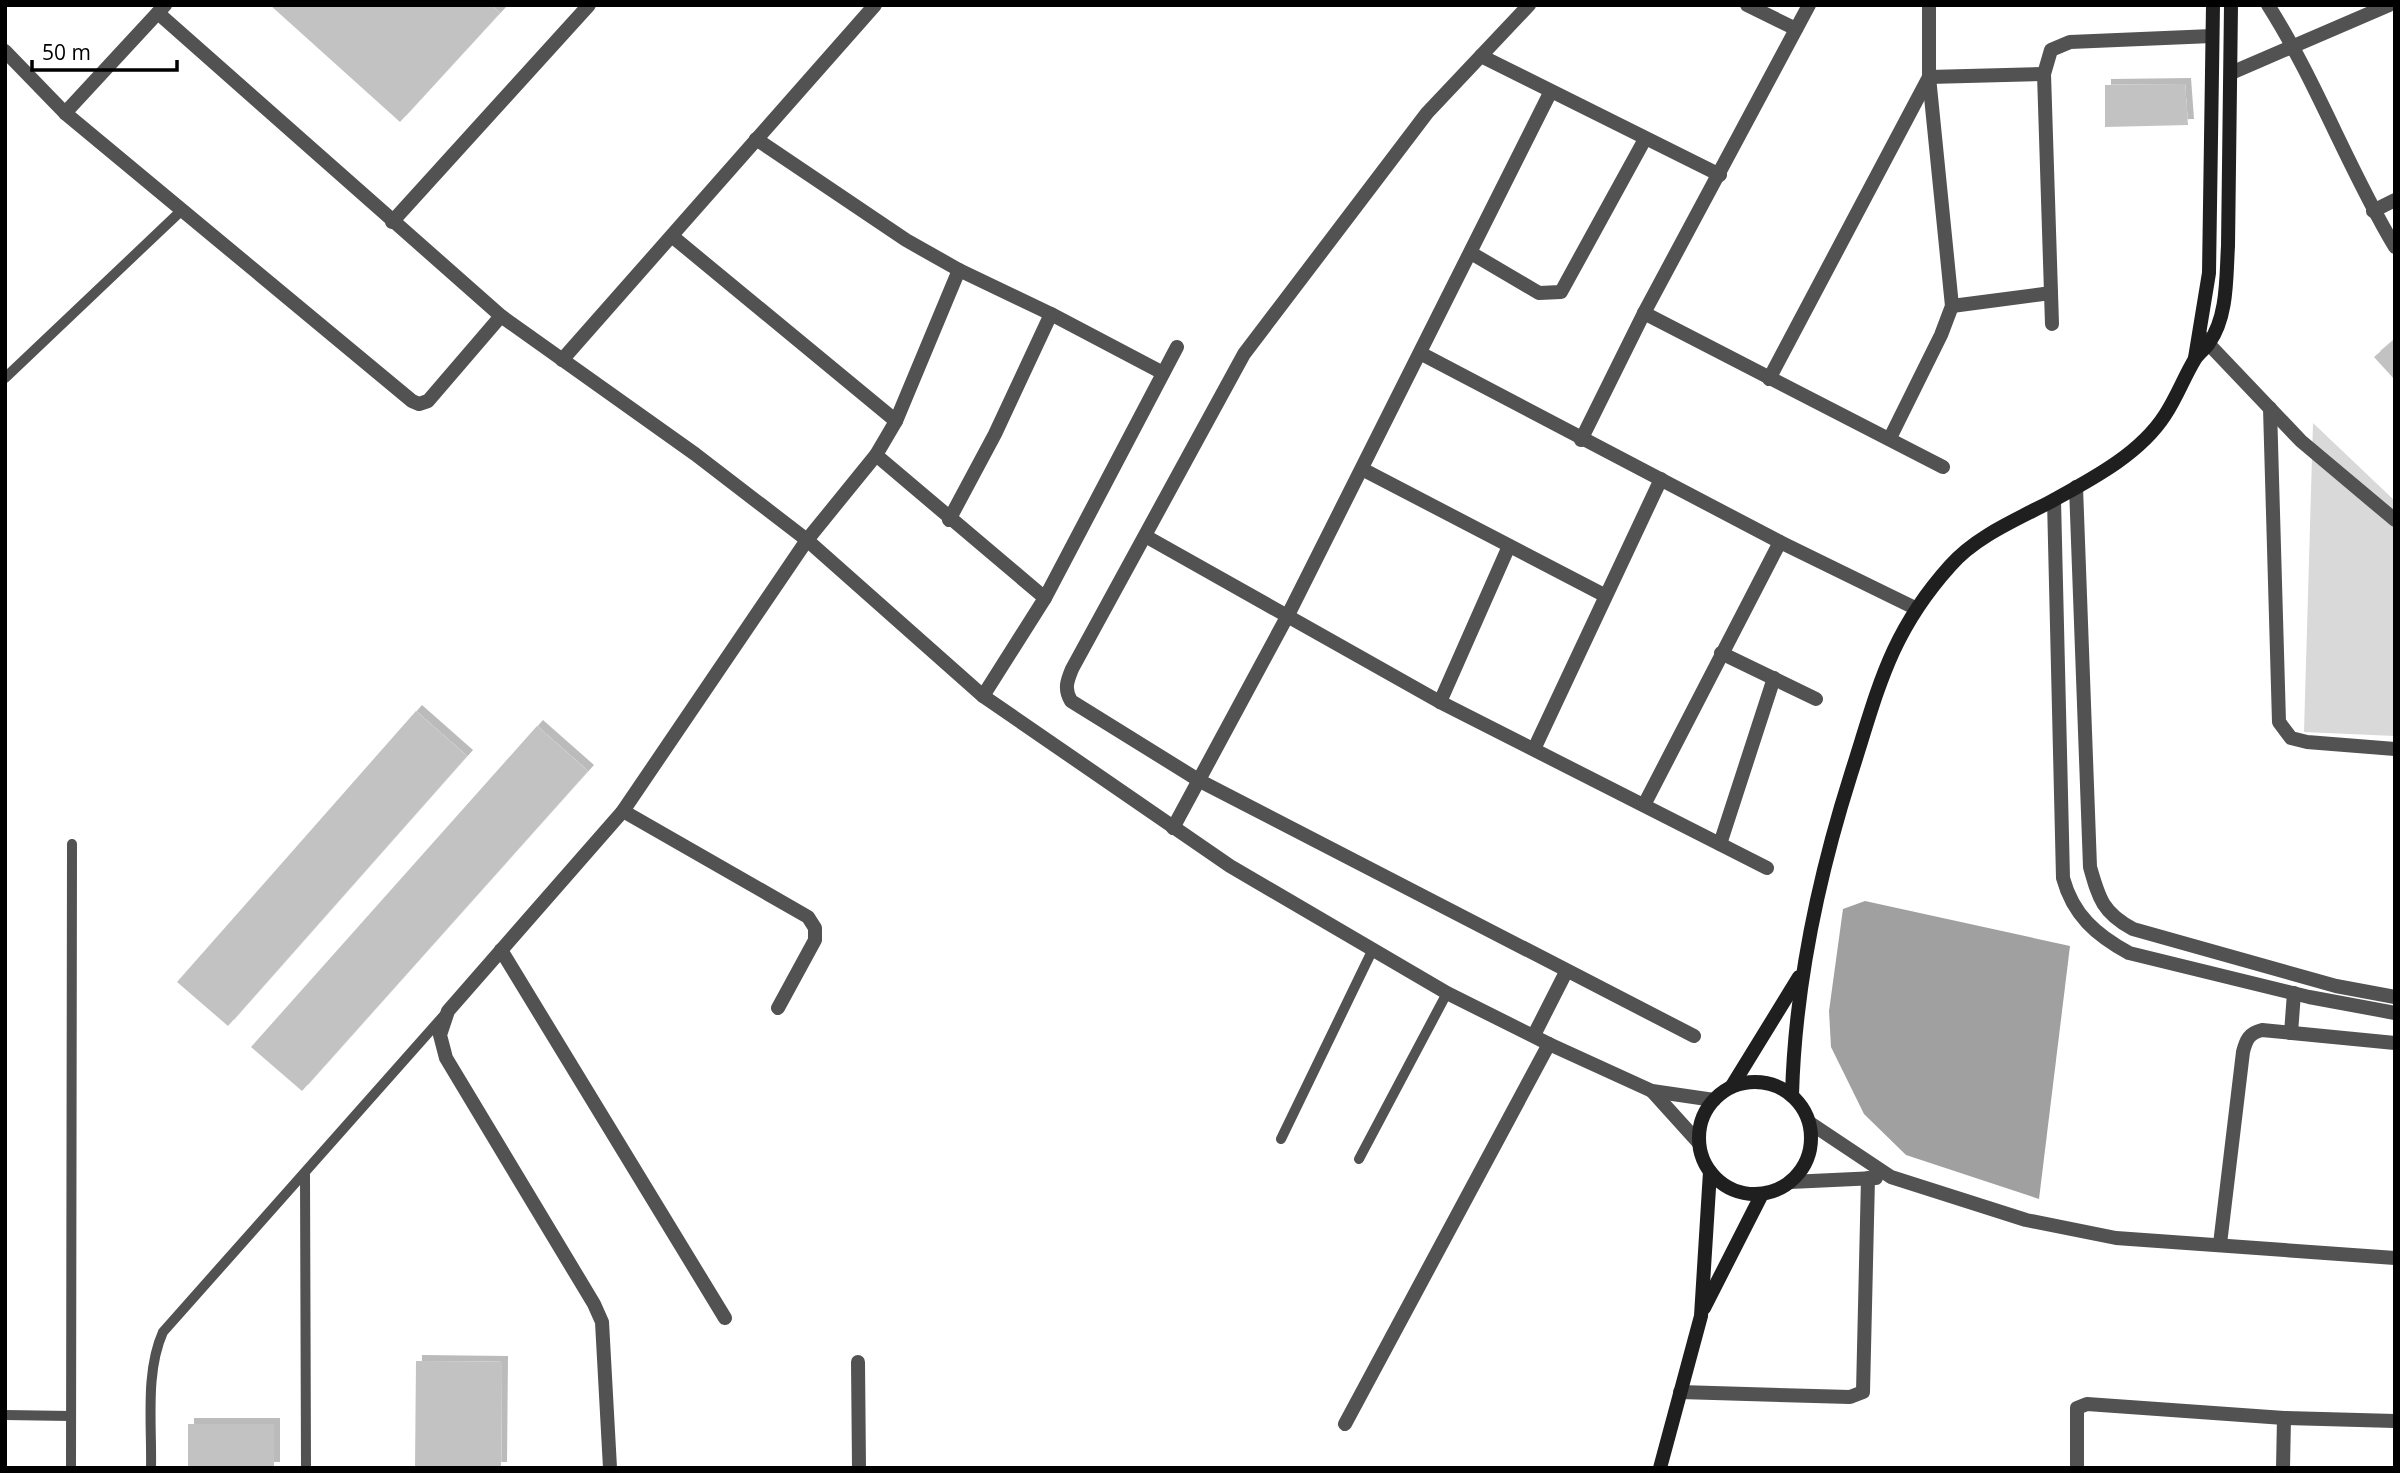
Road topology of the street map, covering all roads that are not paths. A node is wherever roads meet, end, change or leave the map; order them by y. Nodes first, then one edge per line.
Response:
1 (875, 5) edge
2 (1529, 5) edge
3 (1747, 5) edge
4 (1808, 5) edge
5 (1929, 5) edge
6 (2213, 5) edge
7 (2231, 5) edge
8 (2268, 5) edge
9 (2389, 5) edge
10 (583, 7) edge
11 (161, 9) edge
12 (1796, 29) junction
13 (2212, 36) junction
14 (2295, 48) junction
15 (5, 51) edge
16 (1481, 56) junction
17 (2231, 73) junction
18 (2044, 74) junction
19 (1929, 77) junction
20 (1550, 93) junction
21 (65, 113) junction
22 (756, 139) junction
23 (1645, 139) junction
24 (1720, 175) junction
25 (2395, 200) edge
26 (182, 210) junction
27 (2373, 211) junction
28 (392, 222) junction
29 (673, 237) junction
30 (2395, 247) edge
31 (1471, 253) junction
32 (959, 270) junction
33 (2051, 293) junction
34 (1952, 306) junction
35 (1644, 313) junction
36 (1051, 314) junction
37 (502, 316) junction
38 (2052, 324) dead end
39 (2204, 339) junction
40 (1177, 347) dead end
41 (1420, 353) junction
42 (562, 360) junction
43 (1163, 373) junction
44 (5, 378) edge
45 (1769, 379) junction
46 (2270, 408) junction
47 (896, 421) junction
48 (1890, 438) junction
49 (1581, 440) junction
50 (876, 455) junction
51 (1943, 467) dead end
52 (1362, 469) junction
53 (1661, 479) junction
54 (2076, 487) junction
55 (2054, 500) junction
56 (949, 520) junction
57 (2395, 520) edge
58 (1147, 537) junction
59 (807, 540) junction
60 (1780, 542) junction
61 (1509, 546) junction
62 (1604, 595) junction
63 (1045, 598) junction
64 (1915, 608) junction
65 (1288, 615) junction
66 (1721, 653) junction
67 (1774, 678) junction
68 (982, 696) junction
69 (1816, 699) dead end
70 (1440, 702) junction
71 (2085, 732) junction
72 (2060, 734) junction
73 (1535, 747) junction
74 (2395, 749) edge
75 (1200, 781) junction
76 (1644, 804) junction
77 (622, 811) junction
78 (1173, 828) junction
79 (72, 844) dead end
80 (1720, 844) junction
81 (1767, 868) dead end
82 (1373, 949) junction
83 (501, 950) junction
84 (1566, 972) junction
85 (1801, 972) junction
86 (1447, 993) junction
87 (2294, 993) junction
88 (2395, 997) edge
89 (778, 1009) dead end
90 (447, 1011) junction
91 (2395, 1013) edge
92 (2291, 1033) junction
93 (1534, 1035) junction
94 (1694, 1036) dead end
95 (2395, 1042) edge
96 (1549, 1044) junction
97 (1732, 1086) junction
98 (1652, 1091) junction
99 (1792, 1095) junction
100 (1714, 1100) junction
101 (1810, 1123) junction
102 (1281, 1139) dead end
103 (1699, 1143) junction
104 (1359, 1158) dead end
105 (1710, 1172) junction
106 (305, 1175) junction
107 (1891, 1177) junction
108 (1868, 1178) junction
109 (1790, 1182) junction
110 (1762, 1194) junction
111 (2220, 1244) junction
112 (2395, 1258) edge
113 (1700, 1316) junction
114 (725, 1318) dead end
115 (858, 1363) dead end
116 (1680, 1392) junction
117 (5, 1415) edge
118 (71, 1416) junction
119 (2284, 1418) junction
120 (2395, 1420) edge
121 (1345, 1424) dead end
122 (71, 1468) edge
123 (151, 1468) edge
124 (306, 1468) edge
125 (610, 1468) edge
126 (859, 1468) edge
127 (1660, 1468) edge
128 (2077, 1468) edge
129 (2283, 1468) edge

1 - 22 street
2 - 16 street
3 - 12 street
4 - 12 street
5 - 19 street
6 - 13 main road
7 - 17 main road
8 - 14 street
9 - 14 street
10 - 28 street
11 - 21 street
11 - 28 street
12 - 24 street
13 - 18 street
13 - 39 main road
14 - 17 street
14 - 27 street
15 - 21 street
16 - 20 street
16 - 58 street
17 - 39 main road
18 - 19 street
18 - 33 street
19 - 34 street
19 - 45 street
20 - 23 street
20 - 31 street
21 - 26 street
22 - 29 street
22 - 32 street
23 - 24 street
23 - 31 street
24 - 35 street
25 - 27 street
26 - 37 street
26 - 44 lane
27 - 30 street
28 - 37 street
29 - 42 street
29 - 47 street
31 - 41 street
32 - 36 street
32 - 47 street
33 - 34 street
33 - 38 street
34 - 48 street
35 - 45 street
35 - 49 street
36 - 43 street
36 - 56 street
37 - 42 street
39 - 46 street
39 - 54 main road
40 - 43 street
41 - 49 street
41 - 52 street
42 - 59 street
43 - 63 street
45 - 48 street
46 - 57 street
46 - 74 street
47 - 50 street
48 - 51 street
49 - 53 street
50 - 56 street
50 - 59 street
52 - 61 street
52 - 65 street
53 - 60 street
53 - 62 street
54 - 55 main road
54 - 71 street
55 - 64 main road
55 - 72 street
56 - 63 street
58 - 65 street
58 - 75 street
59 - 68 street
59 - 77 street
60 - 64 street
60 - 66 street
61 - 62 street
61 - 70 street
62 - 73 street
63 - 68 street
64 - 85 main road
65 - 70 street
65 - 75 street
66 - 67 street
66 - 76 street
67 - 69 street
67 - 80 street
68 - 78 street
70 - 73 street
71 - 72 street
71 - 88 street
72 - 87 street
73 - 76 street
75 - 78 street
75 - 84 street
76 - 80 street
77 - 83 street
77 - 89 street
78 - 82 street
79 - 118 lane
80 - 81 street
82 - 86 street
82 - 102 lane
83 - 90 street
83 - 114 street
84 - 93 street
84 - 94 street
85 - 97 main road
85 - 99 main road
86 - 93 street
86 - 104 lane
87 - 91 street
87 - 92 street
90 - 106 lane
90 - 125 street
92 - 95 street
92 - 111 street
93 - 96 street
96 - 98 street
96 - 121 street
97 - 99 main road
97 - 100 main road
98 - 100 street
98 - 103 street
99 - 101 main road
100 - 103 main road
101 - 107 street
101 - 109 main road
103 - 105 main road
105 - 110 main road
105 - 113 main road
106 - 123 lane
106 - 124 lane
107 - 108 street
107 - 111 street
108 - 109 street
108 - 116 street
109 - 110 main road
110 - 113 main road
111 - 112 street
113 - 116 main road
115 - 126 street
116 - 127 main road
117 - 118 lane
118 - 122 lane
119 - 120 street
119 - 128 street
119 - 129 street

